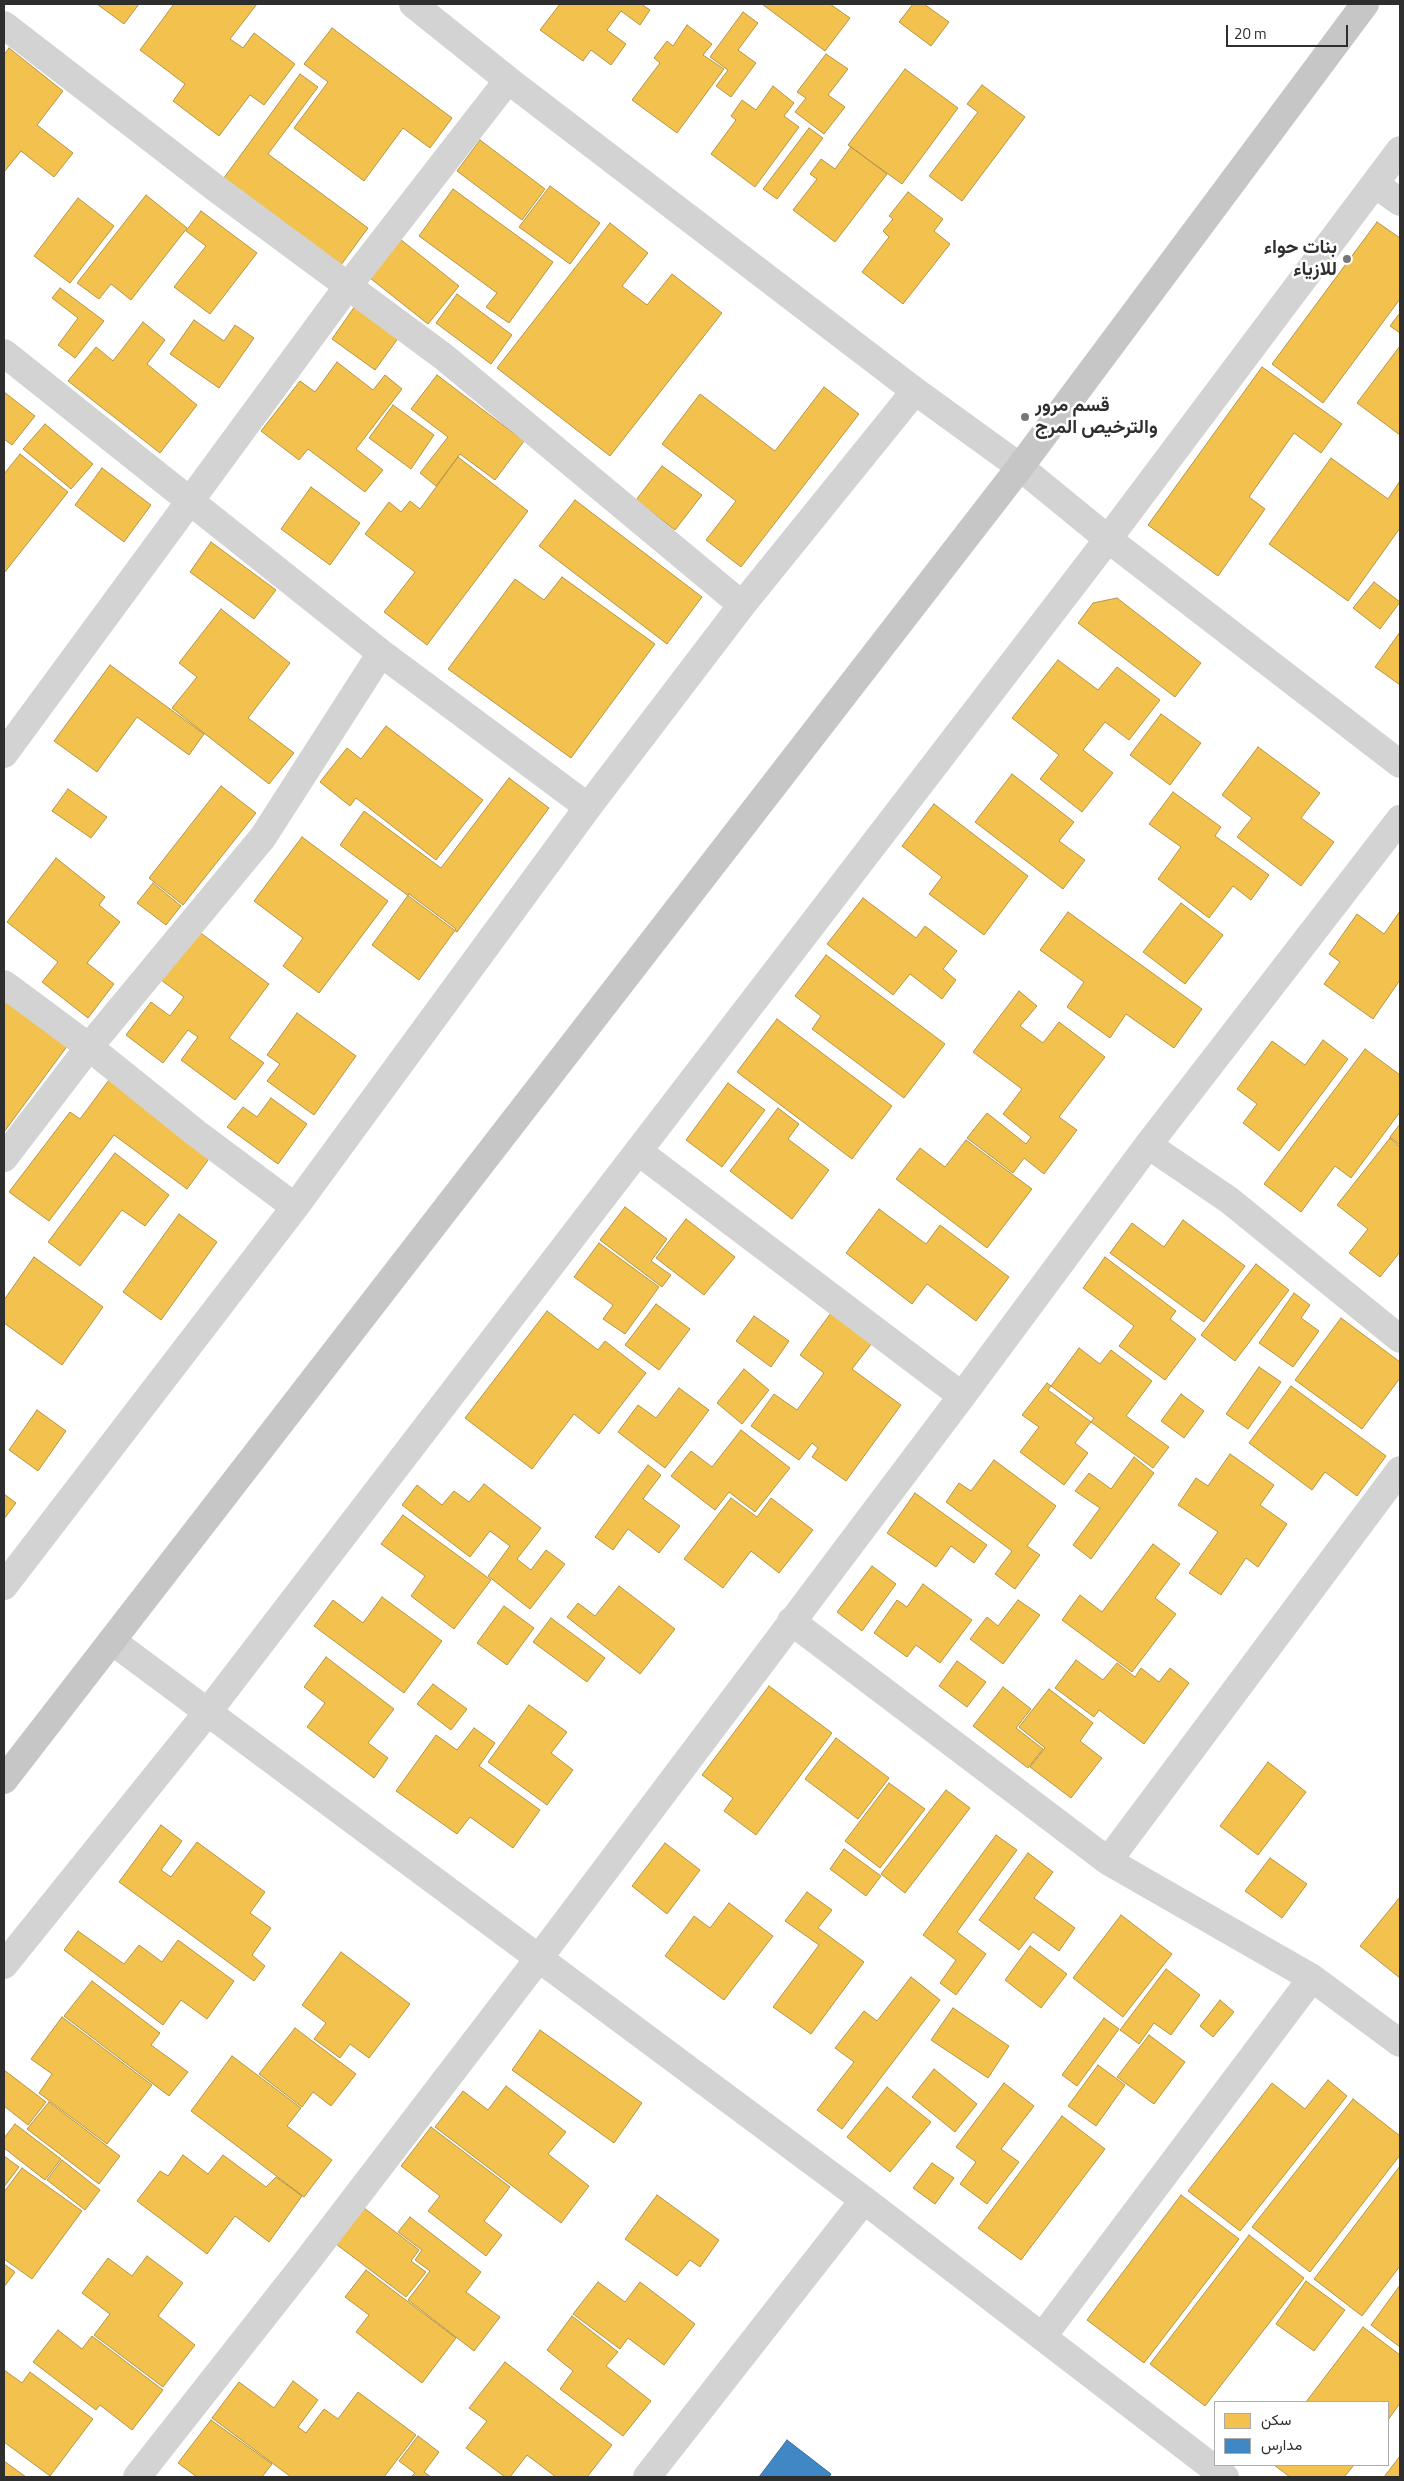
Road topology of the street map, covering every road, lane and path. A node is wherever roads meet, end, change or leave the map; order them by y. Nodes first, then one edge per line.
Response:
1 (413, 4) edge
2 (1365, 4) edge
3 (4, 25) edge
4 (508, 80) junction
5 (1400, 150) edge
6 (1374, 184) junction
7 (1400, 202) edge
8 (348, 286) junction
9 (5, 357) edge
10 (915, 391) junction
11 (1020, 467) junction
12 (188, 501) junction
13 (1108, 539) junction
14 (742, 605) junction
15 (381, 652) junction
16 (4, 754) edge
17 (1400, 764) edge
18 (588, 807) junction
19 (1400, 819) edge
20 (4, 984) edge
21 (89, 1047) junction
22 (1148, 1145) junction
23 (639, 1152) junction
24 (4, 1158) edge
25 (295, 1207) junction
26 (1400, 1339) edge
27 (962, 1396) junction
28 (1400, 1470) edge
29 (4, 1586) edge
30 (791, 1622) junction
31 (112, 1641) junction
32 (207, 1713) junction
33 (4, 1780) edge
34 (1108, 1861) junction
35 (539, 1958) junction
36 (4, 1965) edge
37 (1312, 1978) junction
38 (1400, 2043) edge
39 (864, 2200) junction
40 (1043, 2336) junction
41 (137, 2477) edge
42 (647, 2477) edge
43 (1224, 2477) edge

1 - 4 street
2 - 11 main road
3 - 8 street
4 - 8 street
4 - 10 street
5 - 6 street
6 - 7 street
6 - 13 street
8 - 12 street
8 - 14 street
9 - 12 street
10 - 11 street
10 - 14 street
11 - 13 street
11 - 31 main road
12 - 15 street
12 - 16 street
13 - 17 street
13 - 23 street
14 - 18 street
15 - 18 street
15 - 21 street
18 - 25 street
19 - 22 street
20 - 21 street
21 - 24 street
21 - 25 street
22 - 26 street
22 - 27 street
23 - 27 street
23 - 32 street
25 - 29 street
27 - 30 street
28 - 34 street
30 - 34 street
30 - 35 street
31 - 32 street
31 - 33 main road
32 - 35 street
32 - 36 street
34 - 37 street
35 - 39 street
35 - 41 street
37 - 38 street
37 - 40 street
39 - 40 street
39 - 42 street
40 - 43 street

